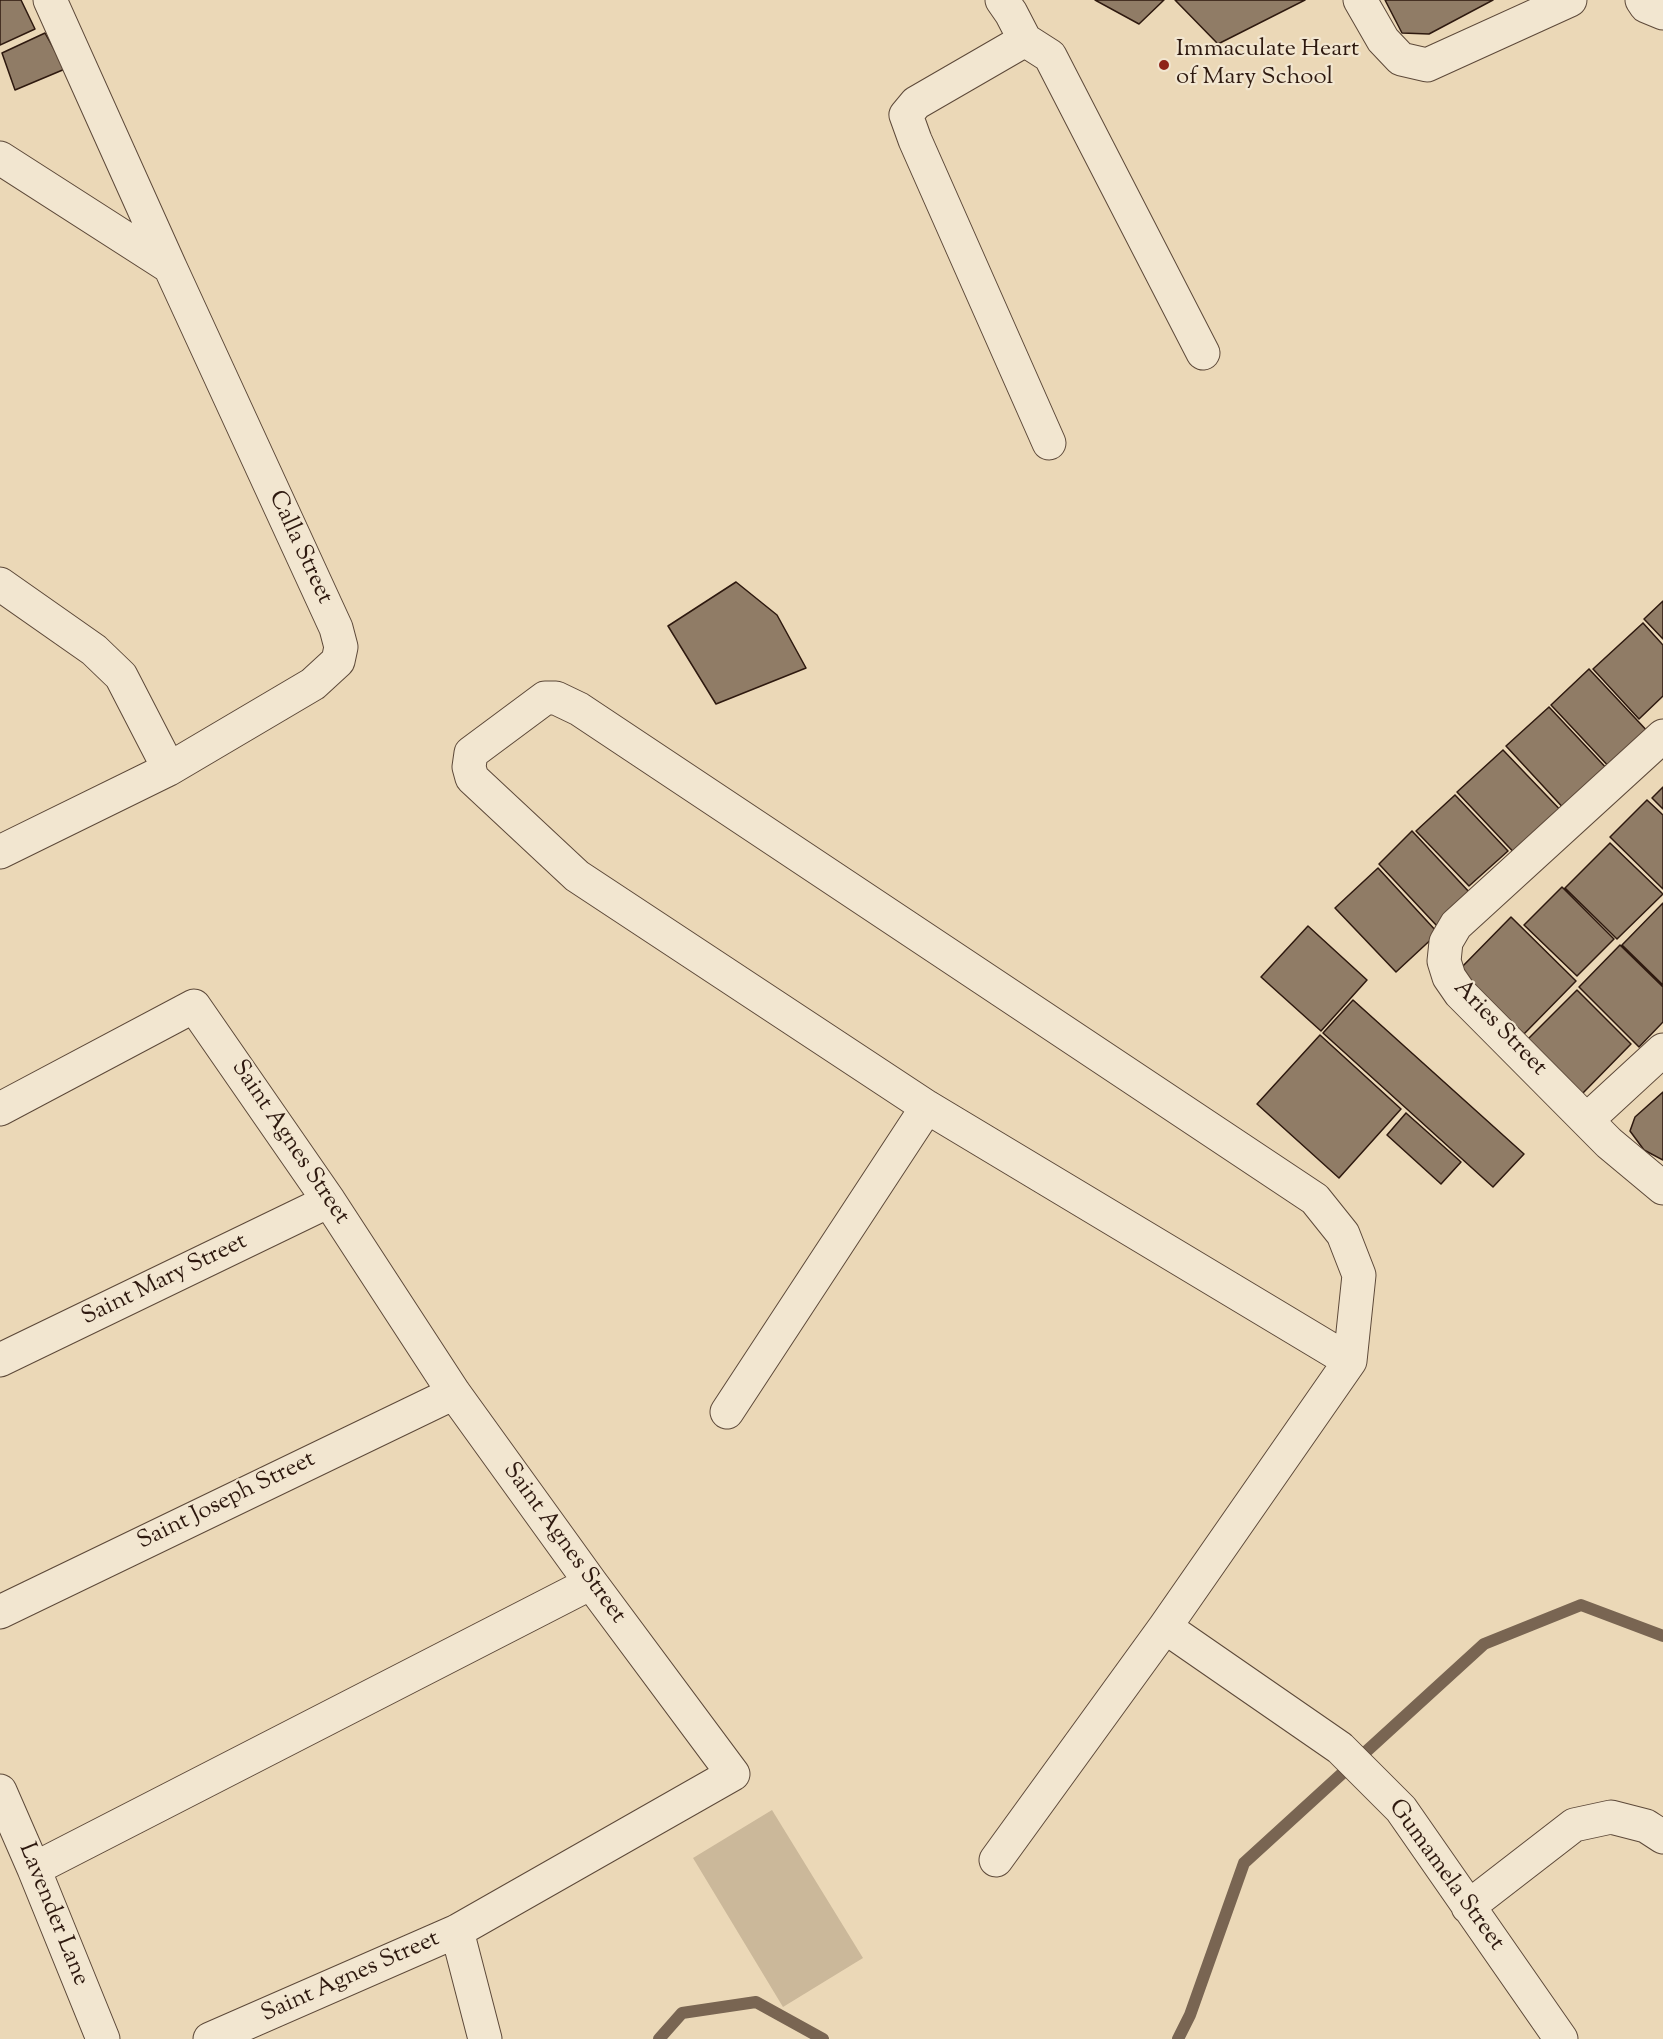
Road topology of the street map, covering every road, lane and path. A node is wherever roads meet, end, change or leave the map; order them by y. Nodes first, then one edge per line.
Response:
1 (50, 0) edge
2 (1002, 0) edge
3 (1360, 0) edge
4 (1570, 0) edge
5 (1642, 0) edge
6 (1663, 13) edge
7 (1025, 40) junction
8 (0, 158) edge
9 (170, 267) junction
10 (1203, 353) dead end
11 (1049, 443) dead end
12 (0, 584) edge
13 (1663, 736) edge
14 (169, 769) junction
15 (0, 852) edge
16 (1656, 1063) edge
17 (927, 1107) junction
18 (0, 1109) edge
19 (1588, 1119) junction
20 (1663, 1188) edge
21 (329, 1202) junction
22 (0, 1360) edge
23 (1350, 1361) junction
24 (454, 1393) junction
25 (727, 1412) dead end
26 (591, 1583) junction
27 (0, 1612) edge
28 (1165, 1627) junction
29 (0, 1791) edge
30 (1663, 1838) edge
31 (996, 1860) dead end
32 (34, 1869) junction
33 (1468, 1907) junction
34 (457, 1931) junction
35 (103, 2039) edge
36 (210, 2039) edge
37 (485, 2039) edge
38 (1561, 2039) edge

1 - 9 street, Calla Street
2 - 7 street
3 - 4 street
5 - 6 street
7 - 10 street
7 - 11 street
8 - 9 street
9 - 14 street, Calla Street
12 - 14 street
13 - 19 street, Aries Street
14 - 15 street, Calla Street
16 - 19 street
17 - 23 street
17 - 23 street
17 - 25 street
18 - 21 street, Saint Agnes Street
19 - 20 street, Aries Street
21 - 22 street, Saint Mary Street
21 - 24 street, Saint Agnes Street
23 - 28 street
24 - 26 street, Saint Agnes Street
24 - 27 street, Saint Joseph Street
26 - 32 street
26 - 34 street, Saint Agnes Street
28 - 31 street
28 - 33 street, Gumamela Street
29 - 32 street, Lavender Lane
30 - 33 street
32 - 35 street, Lavender Lane
33 - 38 street, Gumamela Street
34 - 36 street, Saint Agnes Street
34 - 37 street

